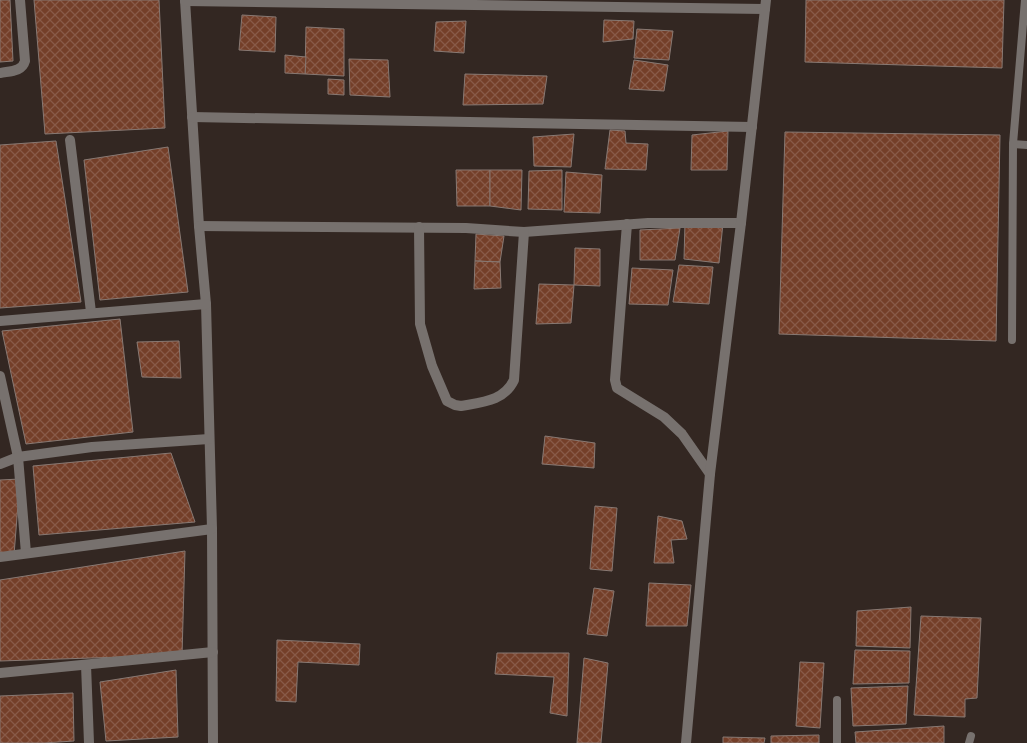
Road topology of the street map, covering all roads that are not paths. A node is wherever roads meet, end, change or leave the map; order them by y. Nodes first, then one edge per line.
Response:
1 (20, 0) edge
2 (185, 0) edge
3 (1025, 0) edge
4 (766, 5) edge
5 (0, 73) edge
6 (192, 117) junction
7 (752, 127) junction
8 (70, 140) dead end
9 (1013, 144) junction
10 (1027, 145) edge
11 (741, 223) junction
12 (627, 224) junction
13 (199, 226) junction
14 (419, 227) junction
15 (524, 232) junction
16 (206, 304) junction
17 (91, 312) junction
18 (0, 320) edge
19 (1012, 340) dead end
20 (0, 376) edge
21 (209, 439) junction
22 (18, 457) junction
23 (0, 464) edge
24 (710, 474) junction
25 (212, 529) junction
26 (26, 553) junction
27 (0, 557) edge
28 (213, 652) junction
29 (86, 665) junction
30 (0, 673) edge
31 (837, 700) dead end
32 (88, 743) edge
33 (214, 743) edge
34 (686, 743) edge
35 (837, 743) edge

1 - 5 street
2 - 4 street
2 - 6 street
3 - 9 lane
4 - 7 street
6 - 7 street
6 - 13 street
7 - 11 street
8 - 17 street
9 - 10 lane
9 - 19 lane
11 - 12 street
11 - 24 street
12 - 15 street
12 - 24 street
13 - 14 street
13 - 16 street
14 - 15 street
14 - 15 street
16 - 17 street
16 - 21 street
17 - 18 street
20 - 22 street
21 - 22 street
21 - 25 street
22 - 23 street
22 - 26 street
24 - 34 street
25 - 26 street
25 - 28 street
26 - 27 street
28 - 29 street
28 - 33 street
29 - 30 street
29 - 32 street
31 - 35 lane

